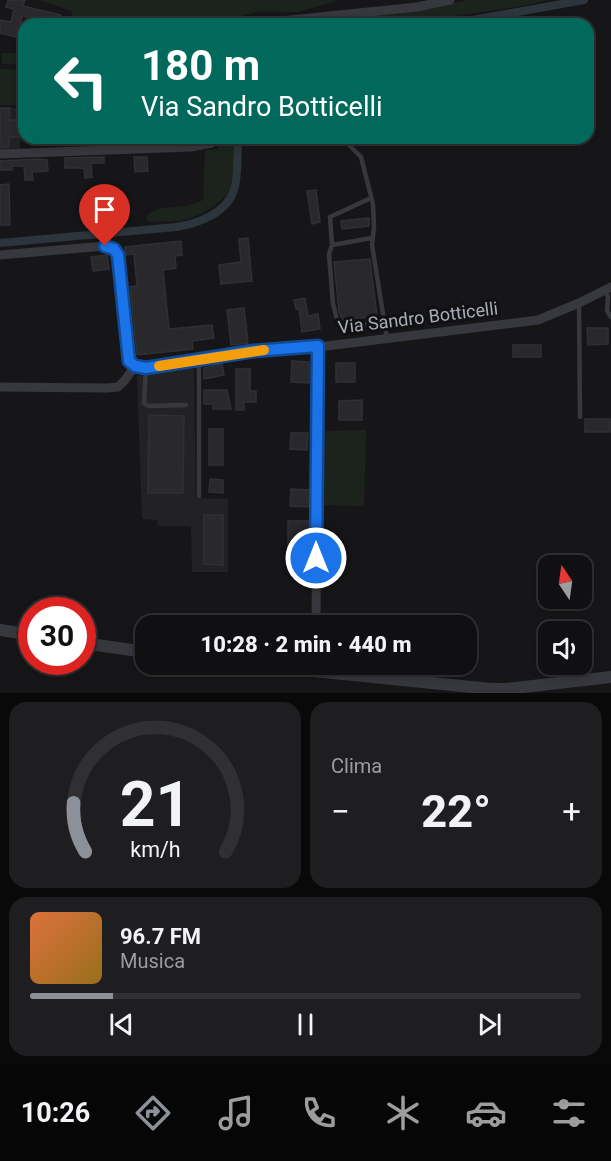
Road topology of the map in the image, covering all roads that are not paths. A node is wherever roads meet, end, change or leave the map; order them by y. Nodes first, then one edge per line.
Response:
1 (450, 0) edge
2 (307, 18) edge
3 (207, 144) edge
4 (348, 144) edge
5 (0, 154) edge
6 (371, 198) junction
7 (372, 238) junction
8 (332, 245) junction
9 (0, 255) edge
10 (608, 288) edge
11 (579, 303) junction
12 (611, 317) edge
13 (385, 324) junction
14 (387, 339) junction
15 (318, 346) junction
16 (199, 359) junction
17 (135, 366) junction
18 (146, 368) junction
19 (0, 387) edge
20 (186, 405) dead end
21 (580, 417) dead end
22 (199, 496) dead end
23 (316, 615) edge
24 (0, 630) edge
25 (18, 633) edge
26 (96, 645) edge
27 (135, 650) edge
28 (370, 675) edge
29 (611, 677) edge
30 (493, 691) edge

1 - 2 street
3 - 5 street
4 - 6 lane
6 - 7 lane
6 - 8 lane
7 - 8 lane
7 - 13 lane
8 - 13 lane
9 - 17 street
10 - 11 street, Via Sandro Botticelli
10 - 12 lane
11 - 14 street, Via Sandro Botticelli
11 - 21 lane
13 - 14 lane
14 - 15 street, Via Sandro Botticelli
15 - 16 street, Via Sandro Botticelli
15 - 23 street
16 - 18 street, Via Sandro Botticelli
16 - 22 lane
17 - 18 street, Via Sandro Botticelli
17 - 19 street
18 - 20 lane
24 - 25 street
26 - 27 street
28 - 30 street
29 - 30 street

